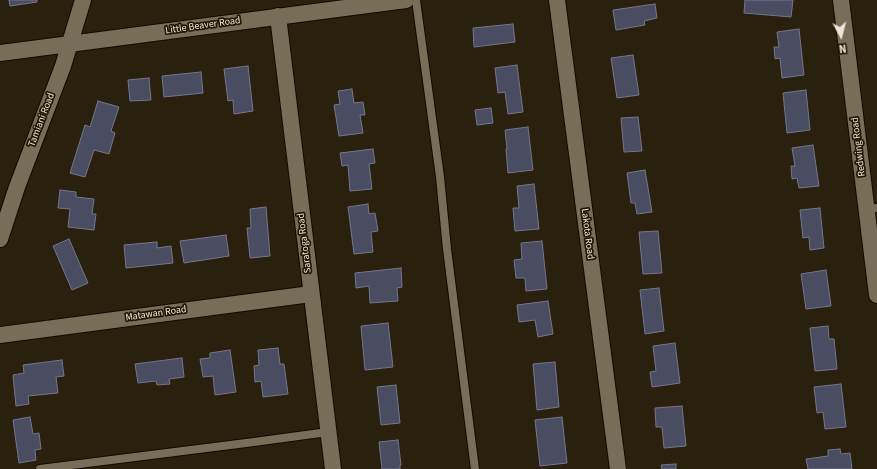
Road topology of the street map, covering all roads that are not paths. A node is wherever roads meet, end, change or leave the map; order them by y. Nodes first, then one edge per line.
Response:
1 (83, 0) edge
2 (406, 0) edge
3 (416, 0) edge
4 (557, 0) edge
5 (841, 0) edge
6 (278, 16) junction
7 (70, 44) junction
8 (0, 53) edge
9 (872, 208) edge
10 (0, 239) edge
11 (311, 294) junction
12 (877, 295) edge
13 (0, 335) edge
14 (328, 432) junction
15 (40, 469) edge
16 (333, 469) edge
17 (475, 469) edge
18 (618, 469) edge

1 - 7 street, Tamiani Road
2 - 6 street, Little Beaver Road
3 - 17 lane
4 - 18 street, Lakota Road
5 - 9 street, Redwing Road
6 - 7 street, Little Beaver Road
6 - 11 street, Saratoga Road
7 - 8 street, Little Beaver Road
7 - 10 street, Tamiani Road
9 - 12 street, Redwing Road
11 - 13 street, Matawan Road
11 - 14 street, Saratoga Road
14 - 15 lane
14 - 16 street, Saratoga Road

